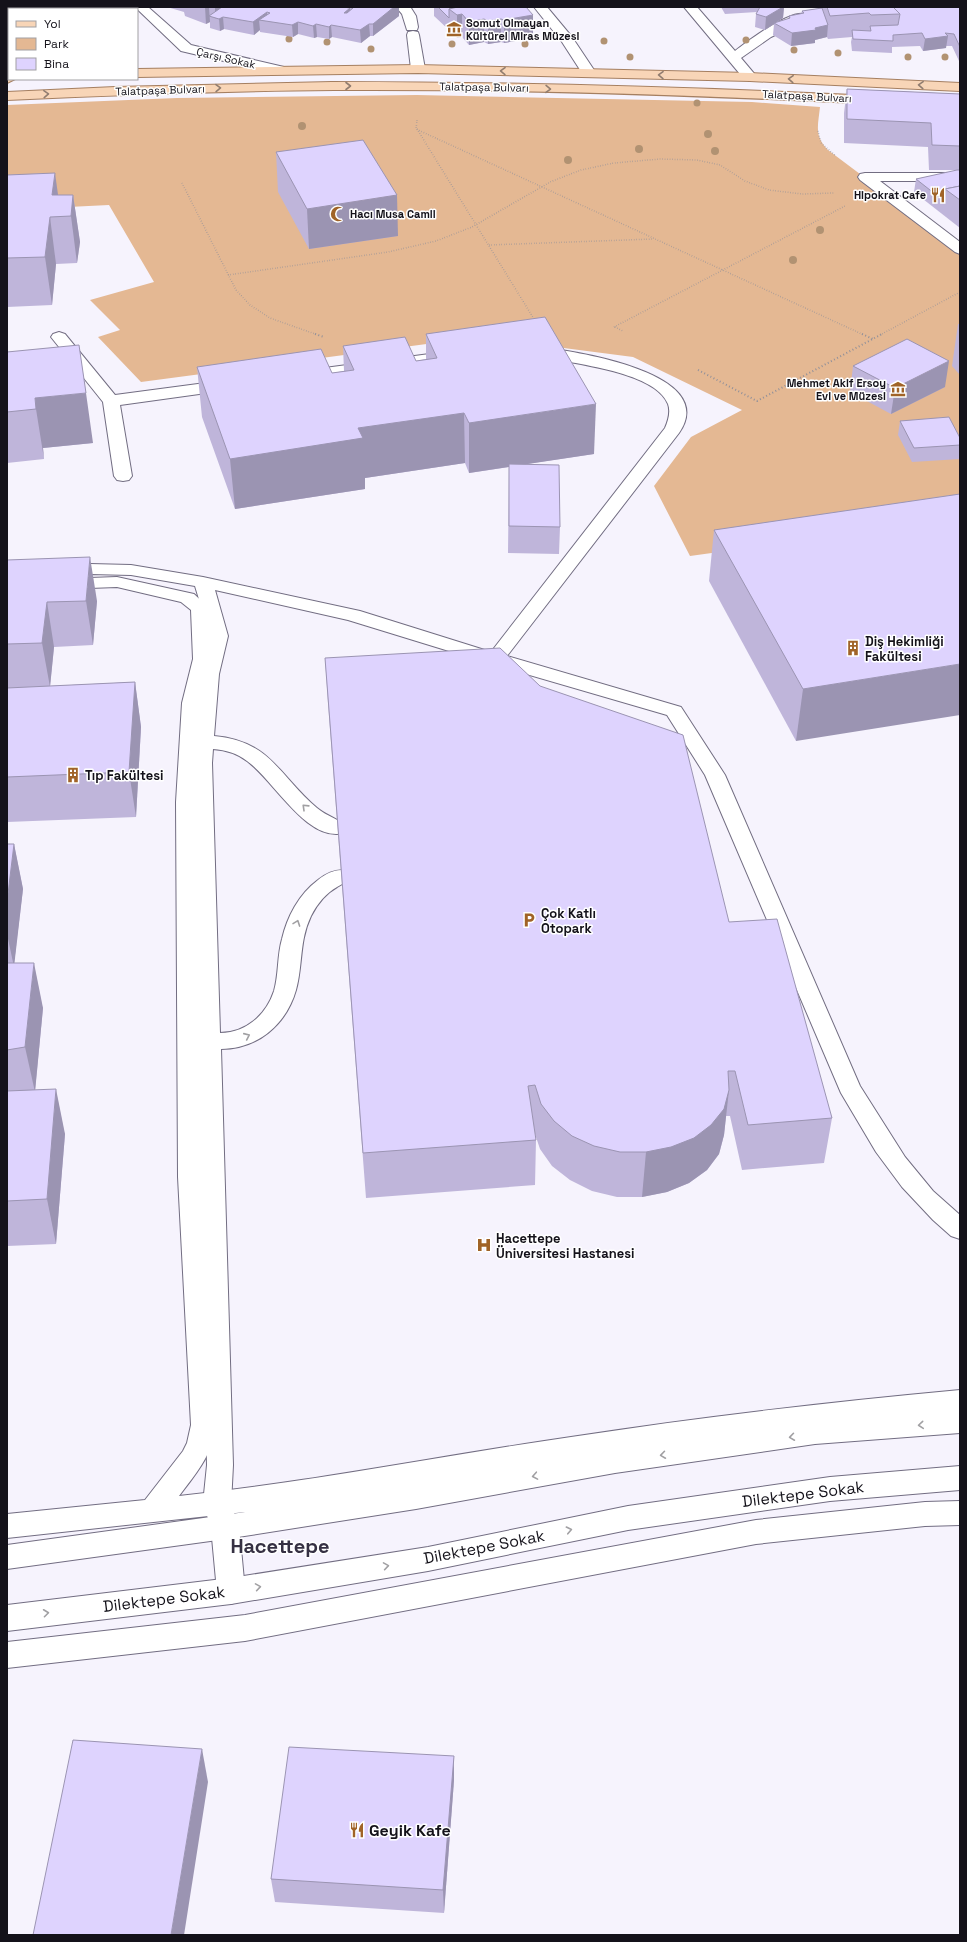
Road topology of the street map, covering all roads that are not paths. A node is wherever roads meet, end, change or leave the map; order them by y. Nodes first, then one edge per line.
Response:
1 (141, 7) edge
2 (402, 7) edge
3 (540, 7) edge
4 (690, 7) edge
5 (802, 12) edge
6 (816, 16) edge
7 (733, 58) junction
8 (279, 70) junction
9 (418, 70) junction
10 (138, 73) edge
11 (589, 73) junction
12 (750, 77) junction
13 (960, 87) edge
14 (7, 96) edge
15 (890, 100) edge
16 (960, 177) edge
17 (960, 249) edge
18 (59, 337) dead end
19 (523, 351) edge
20 (469, 354) edge
21 (290, 377) edge
22 (243, 384) edge
23 (111, 401) junction
24 (123, 476) dead end
25 (7, 572) edge
26 (203, 582) junction
27 (7, 586) edge
28 (495, 659) junction
29 (203, 742) junction
30 (337, 828) edge
31 (341, 876) edge
32 (209, 1041) junction
33 (960, 1228) edge
34 (960, 1402) edge
35 (960, 1422) edge
36 (960, 1478) edge
37 (152, 1511) junction
38 (960, 1512) edge
39 (221, 1516) junction
40 (7, 1526) edge
41 (7, 1557) edge
42 (231, 1591) junction
43 (7, 1618) edge
44 (7, 1655) edge

1 - 8 street, Çarşı Sokak
2 - 9 street
3 - 11 street
4 - 7 street
5 - 6 street
5 - 7 street
7 - 12 street
8 - 9 main road, Talatpaşa Bulvarı
8 - 10 main road, Talatpaşa Bulvarı
11 -> 9 main road, Talatpaşa Bulvarı
12 -> 11 main road, Talatpaşa Bulvarı
13 -> 12 main road, Talatpaşa Bulvarı
14 -> 15 main road, Talatpaşa Bulvarı
16 - 17 street
18 - 23 street
19 - 28 street
20 - 21 street
22 - 23 street
23 - 24 street
25 - 26 street
26 - 28 street
26 - 29 street
27 - 37 street
28 - 33 street
30 -> 29 street
29 - 32 street
32 -> 31 street
32 - 39 street
34 - 39 street
35 -> 39 street
42 -> 36 street, Dilektepe Sokak
37 - 39 street
37 - 40 street
38 - 44 street
39 - 41 street
39 - 42 street
43 -> 42 street, Dilektepe Sokak

